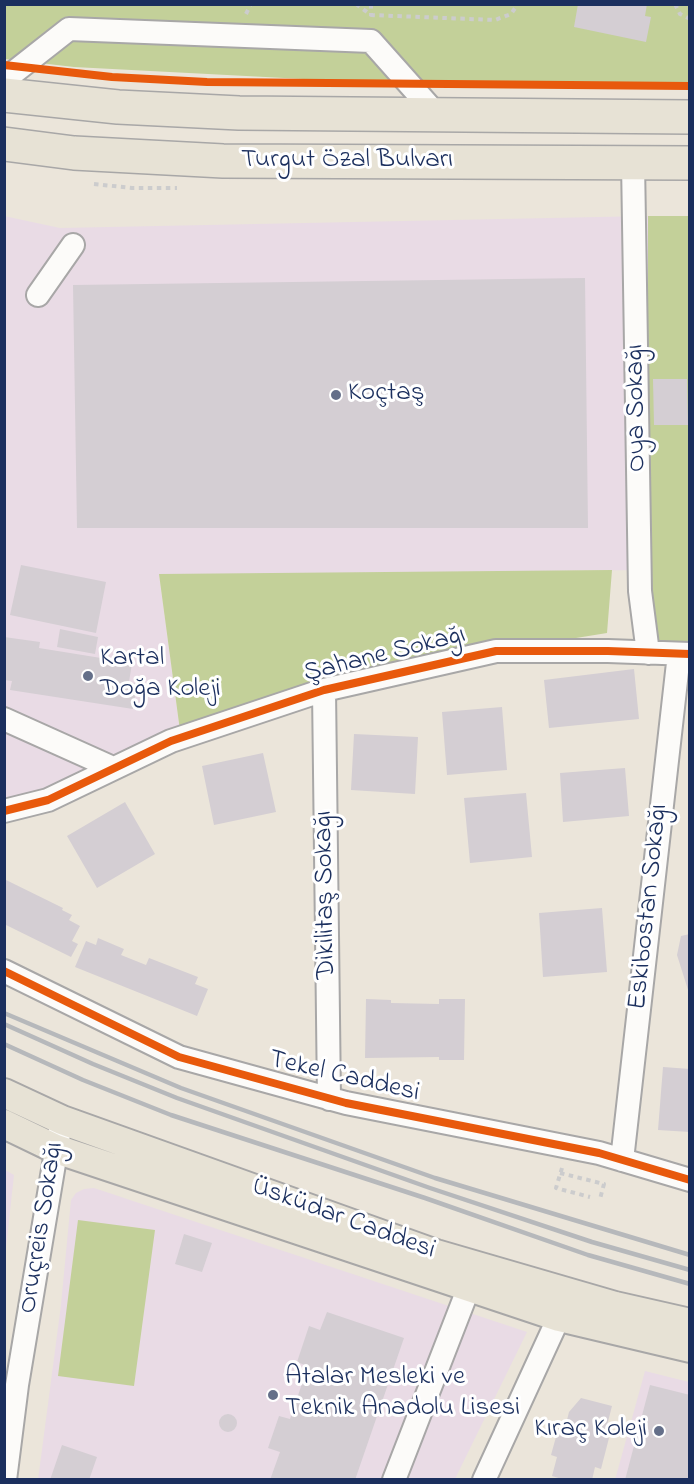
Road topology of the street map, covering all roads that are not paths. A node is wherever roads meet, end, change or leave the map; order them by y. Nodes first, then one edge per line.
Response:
1 (4, 80) edge
2 (4, 95) edge
3 (436, 114) junction
4 (690, 117) edge
5 (4, 144) edge
6 (633, 162) junction
7 (690, 163) edge
8 (73, 244) dead end
9 (38, 295) dead end
10 (648, 654) junction
11 (684, 654) edge
12 (324, 690) junction
13 (4, 719) edge
14 (113, 768) junction
15 (4, 811) edge
16 (4, 971) edge
17 (4, 1093) edge
18 (329, 1099) junction
19 (62, 1120) junction
20 (4, 1124) edge
21 (56, 1149) junction
22 (622, 1160) junction
23 (690, 1180) edge
24 (469, 1287) junction
25 (559, 1317) junction
26 (690, 1323) edge
27 (690, 1348) edge
28 (5, 1479) edge
29 (394, 1479) edge
30 (484, 1479) edge

1 - 3 street
2 - 3 highway, Turgut Özal Bulvarı
3 - 4 highway, Turgut Özal Bulvarı
5 - 6 highway, Turgut Özal Bulvarı
6 - 7 highway, Turgut Özal Bulvarı
6 - 10 street, Oya Sokağı
8 - 9 street
10 - 11 street, Şahane Sokağı
10 - 12 street, Şahane Sokağı
11 - 22 street, Eskibostan Sokağı
12 - 14 street, Şahane Sokağı
12 - 18 street, Dikilitaş Sokağı
13 - 14 street
14 - 15 street, Şahane Sokağı
16 - 18 street, Tekel Caddesi
17 - 19 main road, Üsküdar Caddesi
18 - 22 street, Tekel Caddesi
19 - 21 street, Oruçreis Sokağı
19 - 26 main road, Üsküdar Caddesi
20 - 21 main road, Üsküdar Caddesi
21 - 24 main road, Üsküdar Caddesi
21 - 28 street, Oruçreis Sokağı
22 - 23 street, Tekel Caddesi
24 - 25 main road, Üsküdar Caddesi
24 - 29 street
25 - 27 main road, Üsküdar Caddesi
25 - 30 street

